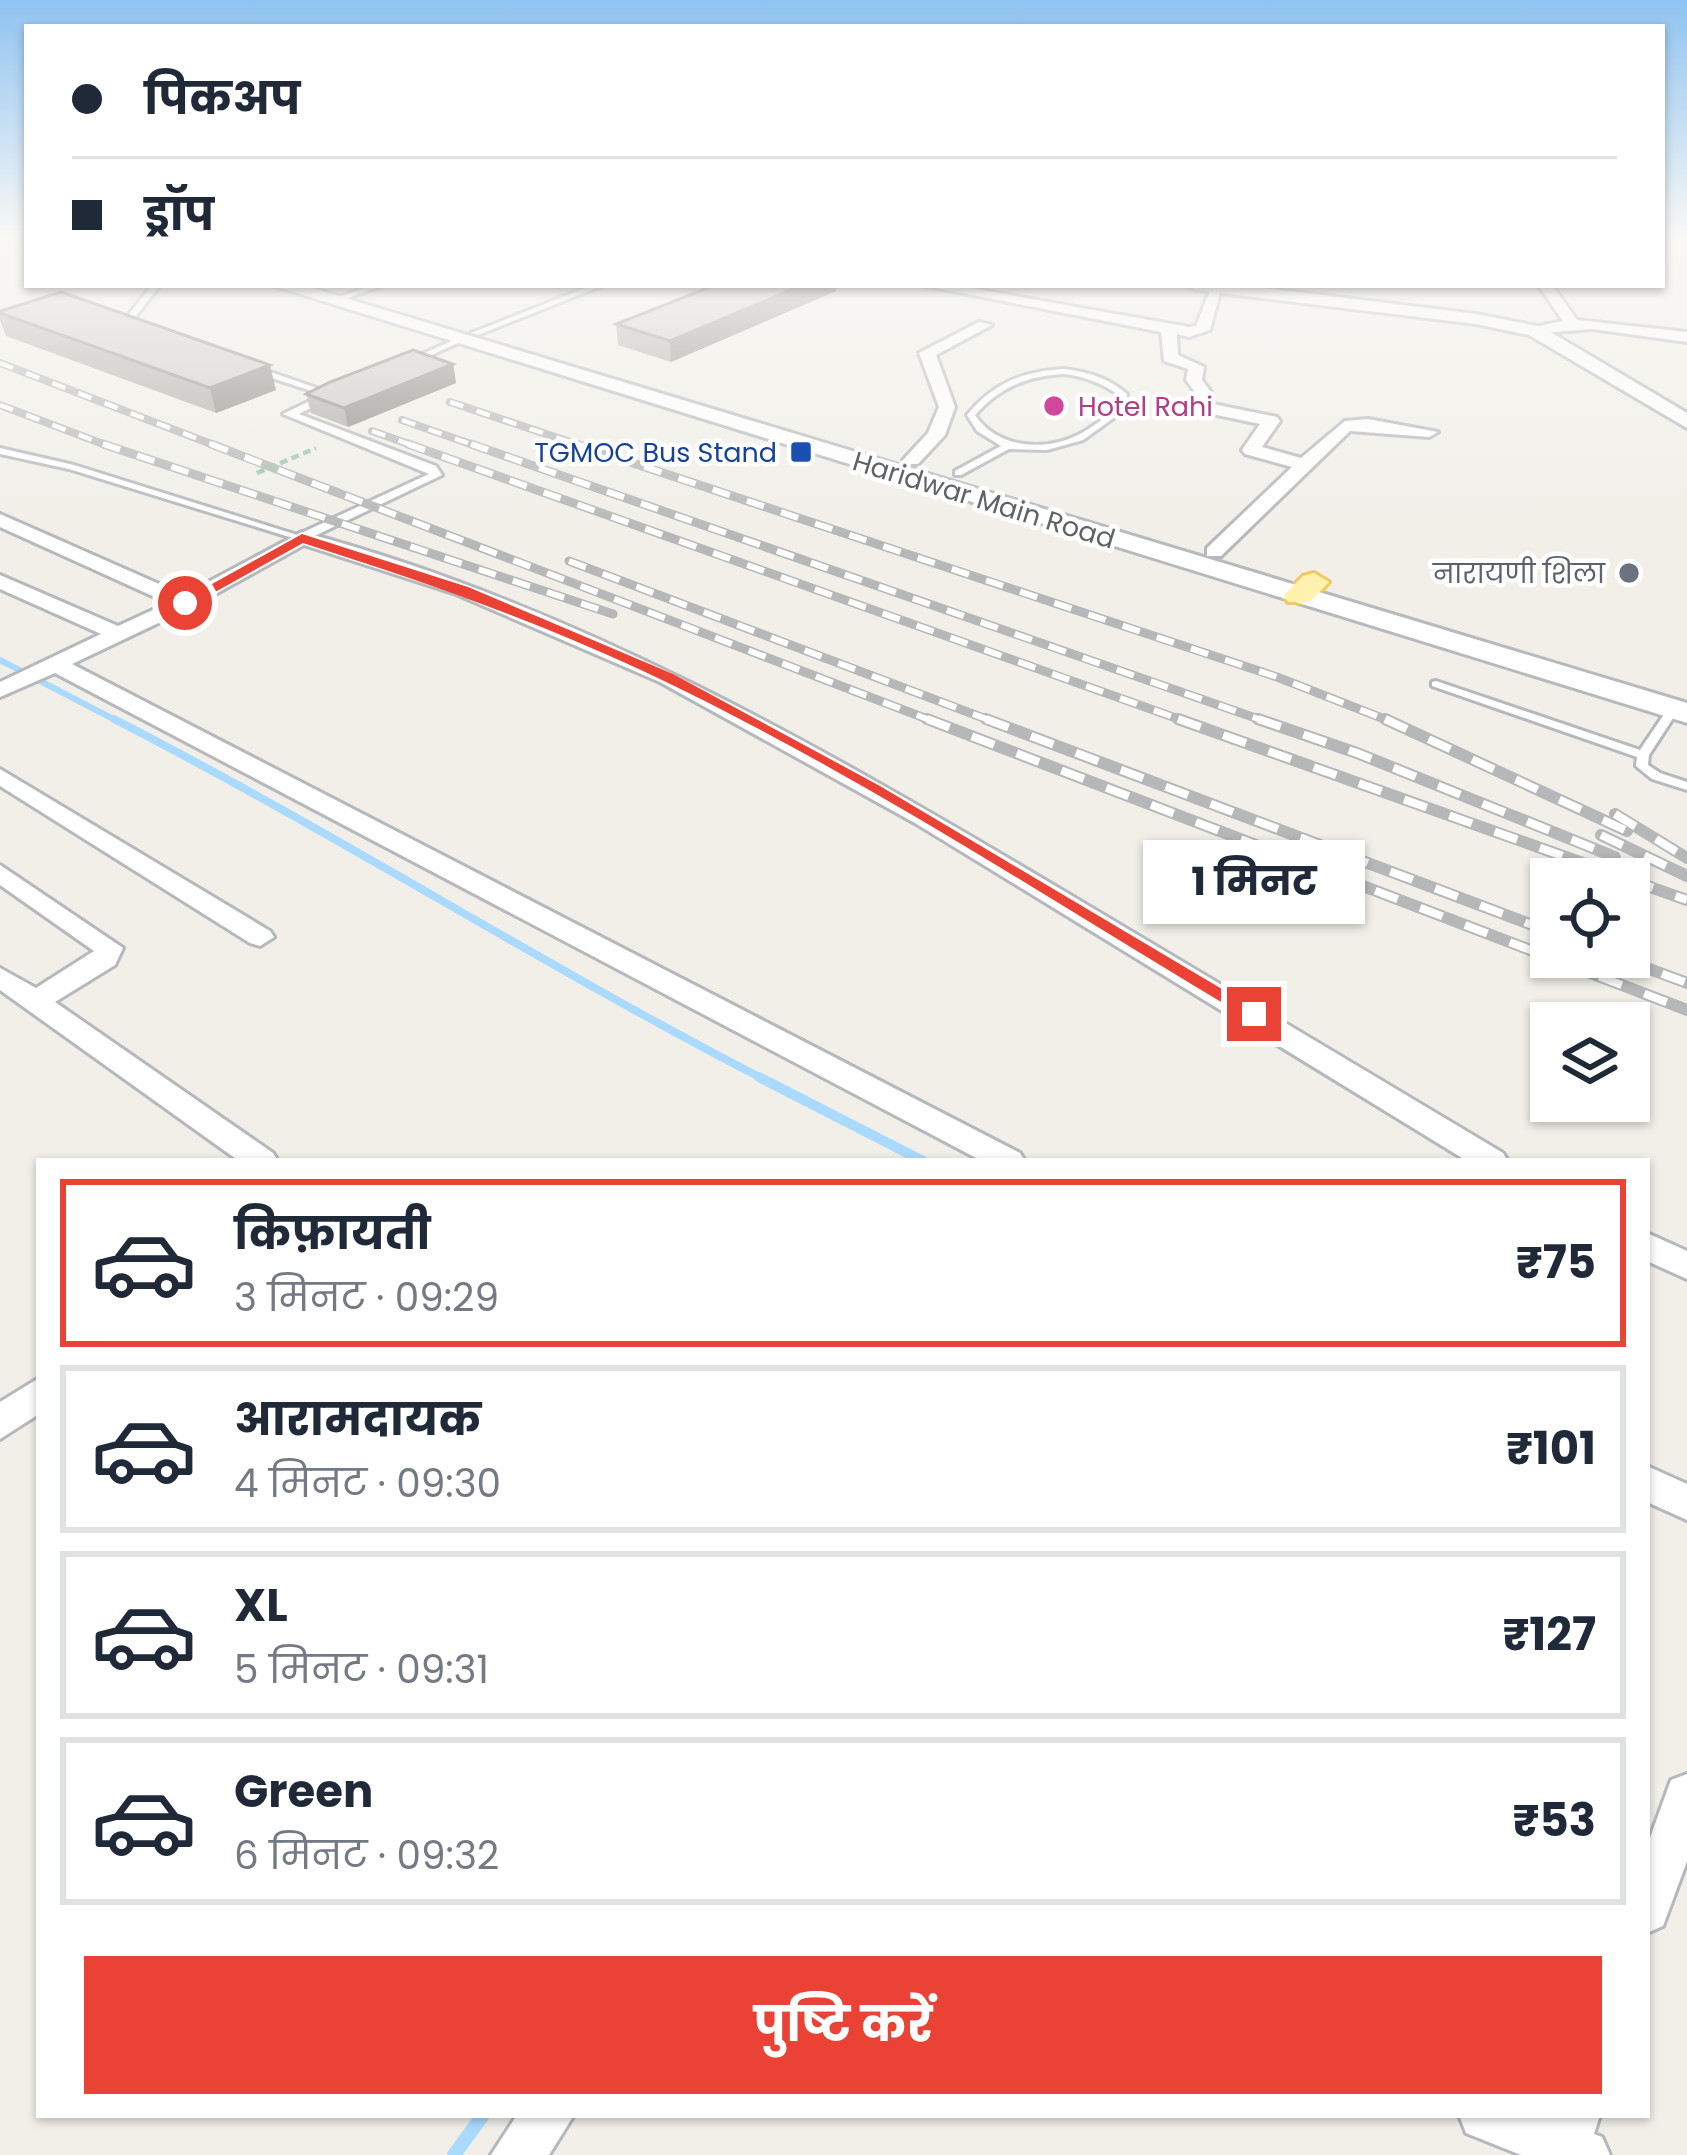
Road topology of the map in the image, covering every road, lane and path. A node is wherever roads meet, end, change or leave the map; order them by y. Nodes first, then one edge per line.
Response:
1 (463, 336) edge
2 (471, 336) edge
3 (964, 336) edge
4 (1168, 336) edge
5 (1541, 336) edge
6 (468, 337) junction
7 (530, 355) junction
8 (248, 367) edge
9 (395, 368) edge
10 (351, 386) edge
11 (330, 394) junction
12 (1687, 422) edge
13 (1429, 432) dead end
14 (1007, 446) junction
15 (316, 448) dead end
16 (0, 452) edge
17 (912, 460) junction
18 (1305, 465) junction
19 (257, 473) dead end
20 (958, 473) junction
21 (0, 520) edge
22 (302, 538) junction
23 (1214, 552) junction
24 (0, 581) edge
25 (1307, 589) junction
26 (185, 603) junction
27 (118, 634) junction
28 (29, 676) edge
29 (1436, 684) dead end
30 (1682, 705) edge
31 (1643, 755) junction
32 (0, 776) edge
33 (1687, 786) edge
34 (0, 873) edge
35 (260, 937) dead end
36 (0, 977) edge
37 (35, 1001) junction
38 (258, 1158) edge
39 (1004, 1158) edge
40 (1487, 1158) edge
41 (1650, 1248) edge
42 (1687, 1266) edge
43 (36, 1395) edge
44 (0, 1423) edge
45 (1650, 1484) edge
46 (1687, 1503) edge
47 (1687, 1796) edge
48 (1650, 1901) edge
49 (547, 2118) edge
50 (1495, 2118) edge
51 (1574, 2139) edge
52 (518, 2155) edge

1 - 6 main road, Haridwar Main Road
2 - 6 lane
3 - 17 street
4 - 18 street
5 - 12 street
6 - 7 main road, Haridwar Main Road
6 - 9 lane
7 - 17 main road, Haridwar Main Road
7 - 25 main road, Haridwar Main Road
8 - 11 lane
10 - 11 lane
11 - 22 street
13 - 18 street
14 - 14 lane
14 - 20 lane
15 - 19 path, bridge
16 - 22 lane
17 - 20 main road, Haridwar Main Road
18 - 23 street
20 - 23 main road, Haridwar Main Road
21 - 26 street
22 - 26 street
22 - 40 street
23 - 25 main road, Haridwar Main Road
24 - 27 street
25 - 30 main road, Haridwar Main Road
26 - 27 street
27 - 28 street
28 - 39 street
29 - 31 lane
30 - 31 lane
31 - 33 lane
32 - 35 street
34 - 37 street
36 - 37 street
37 - 38 street
41 - 42 street
43 - 44 street
45 - 46 street
47 - 48 street
49 - 52 street
50 - 51 street

